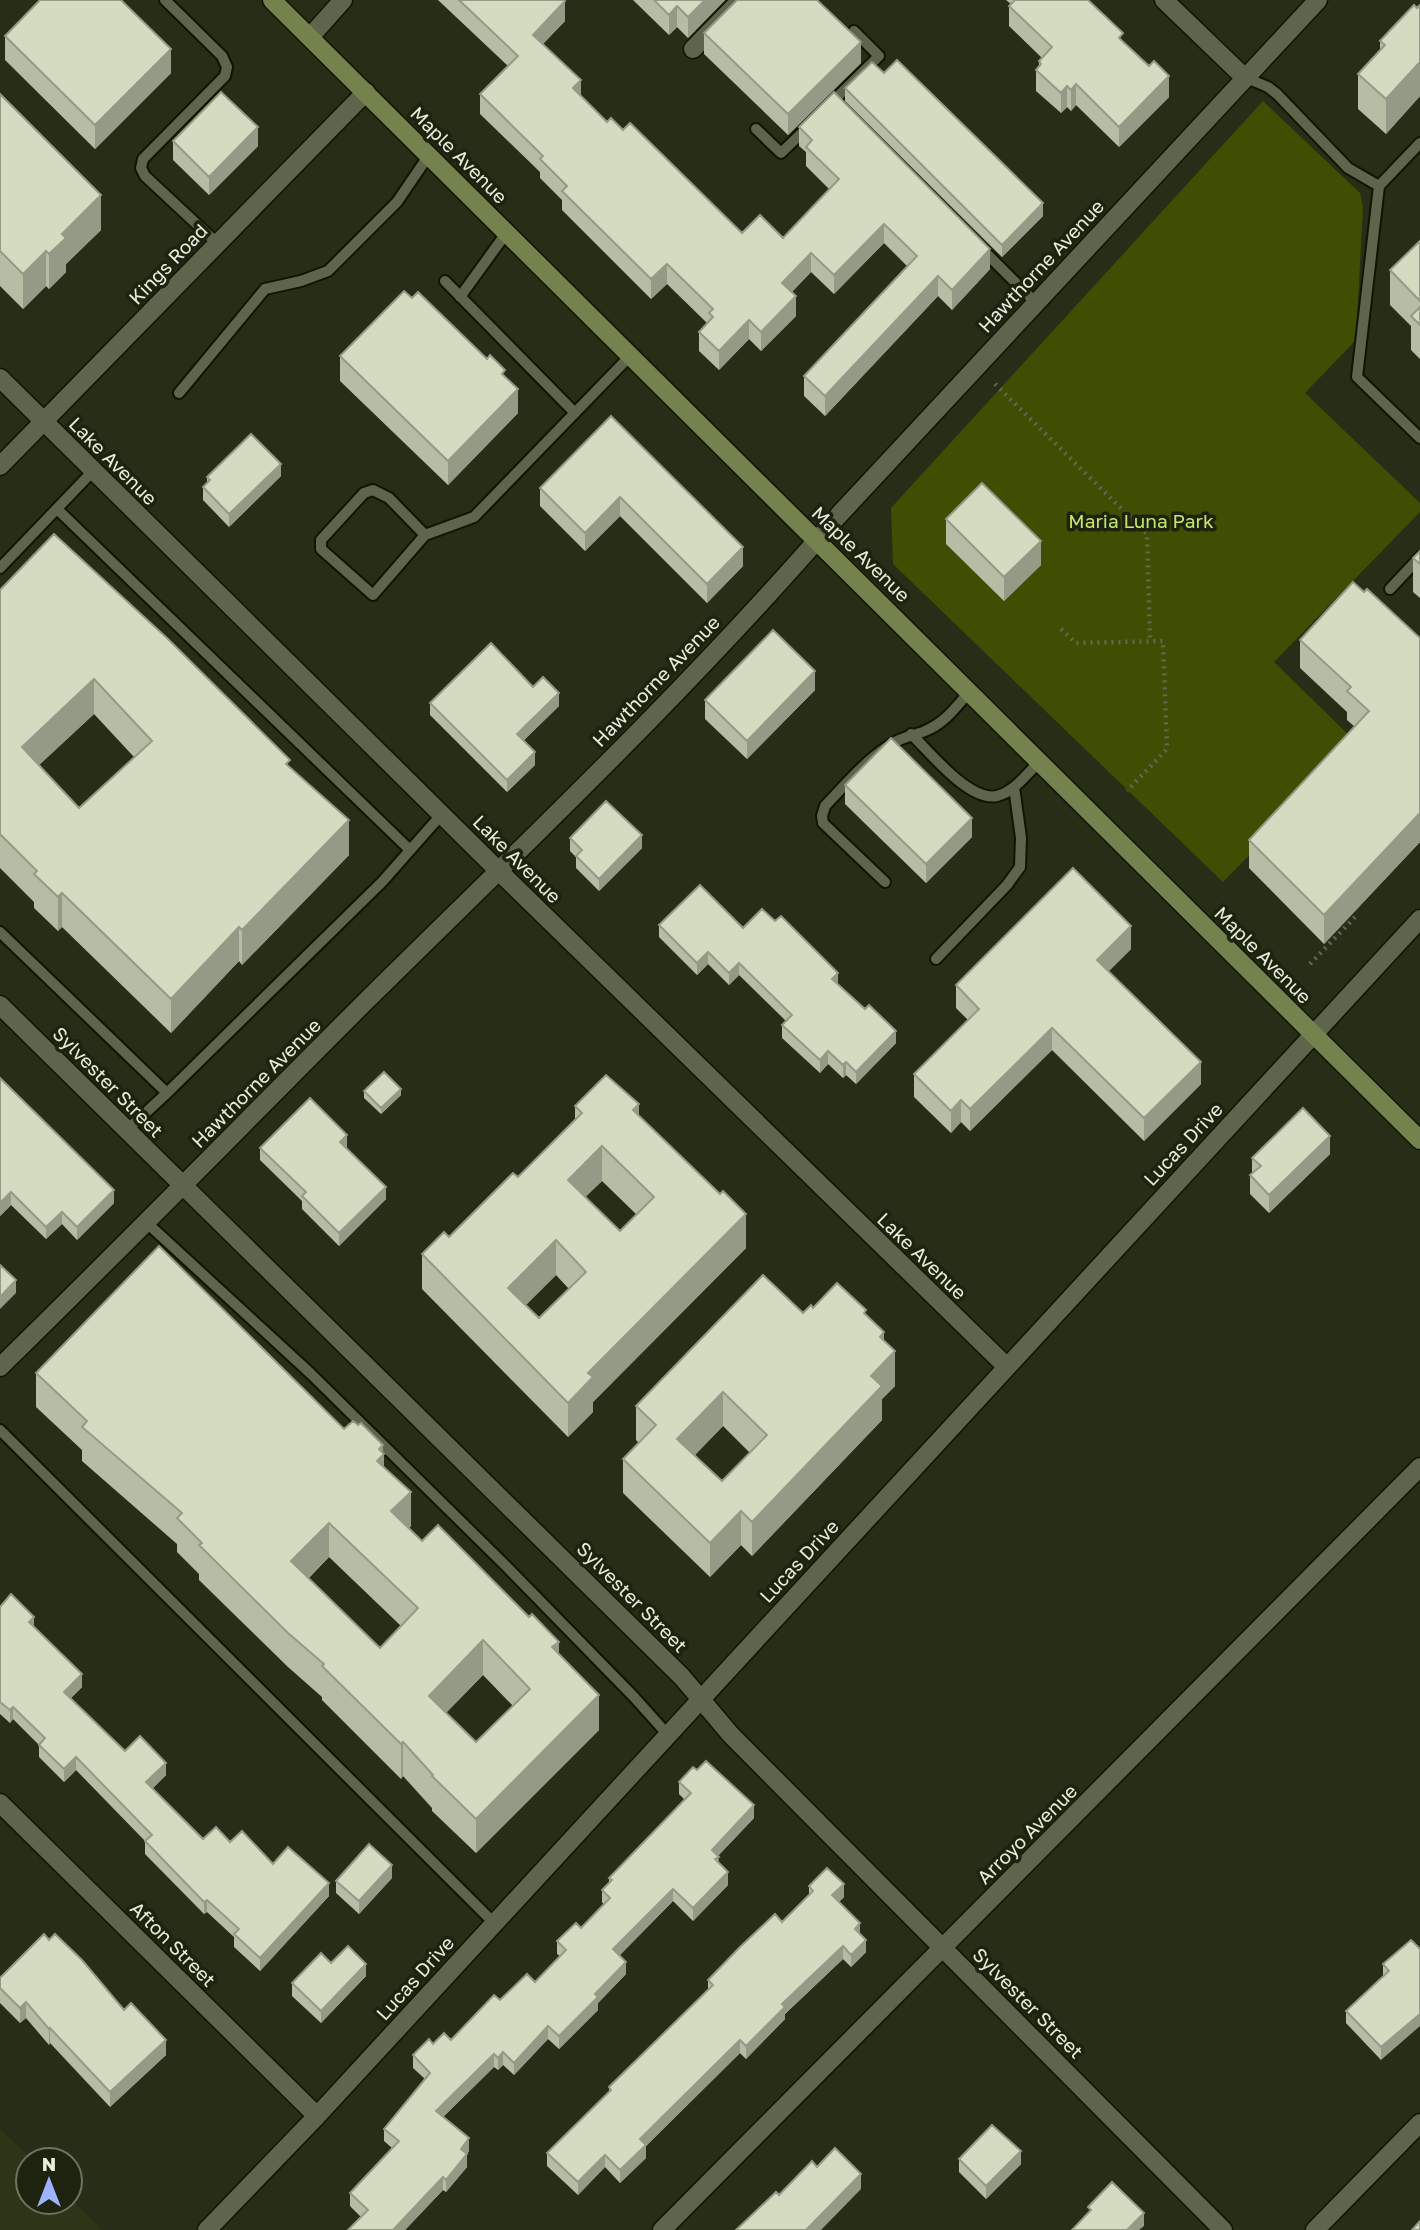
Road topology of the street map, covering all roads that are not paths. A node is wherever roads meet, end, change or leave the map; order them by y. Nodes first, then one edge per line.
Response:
1 (165, 0) edge
2 (272, 0) edge
3 (343, 0) edge
4 (1164, 0) edge
5 (1318, 0) edge
6 (735, 2) edge
7 (854, 31) edge
8 (310, 37) junction
9 (693, 49) dead end
10 (1244, 77) junction
11 (366, 92) junction
12 (834, 101) junction
13 (825, 110) edge
14 (843, 110) edge
15 (816, 119) edge
16 (756, 128) dead end
17 (1420, 143) edge
18 (429, 155) junction
19 (1379, 186) junction
20 (507, 232) junction
21 (969, 236) edge
22 (218, 244) junction
23 (445, 281) dead end
24 (460, 297) junction
25 (1035, 303) junction
26 (631, 355) junction
27 (0, 378) edge
28 (178, 393) dead end
29 (575, 413) junction
30 (44, 420) junction
31 (1420, 438) edge
32 (0, 466) edge
33 (93, 471) junction
34 (57, 509) junction
35 (425, 535) junction
36 (817, 541) junction
37 (1420, 557) edge
38 (0, 568) edge
39 (1390, 589) dead end
40 (970, 691) junction
41 (911, 734) junction
42 (1039, 762) junction
43 (1014, 787) junction
44 (442, 814) junction
45 (410, 850) junction
46 (498, 870) junction
47 (886, 882) dead end
48 (1420, 919) edge
49 (0, 932) edge
50 (936, 959) dead end
51 (0, 1005) edge
52 (1312, 1033) junction
53 (167, 1093) junction
54 (127, 1130) junction
55 (1420, 1140) edge
56 (184, 1185) junction
57 (147, 1223) junction
58 (0, 1367) edge
59 (1007, 1367) junction
60 (0, 1430) edge
61 (1420, 1467) edge
62 (701, 1698) junction
63 (668, 1735) junction
64 (0, 1803) edge
65 (494, 1923) junction
66 (944, 1948) junction
67 (317, 2116) junction
68 (1420, 2123) edge
69 (207, 2230) edge
70 (662, 2230) edge
71 (1223, 2230) edge
72 (1315, 2230) edge

1 - 22 lane
2 - 8 main road, Maple Avenue
3 - 8 street
4 - 10 street
5 - 10 street, Hawthorne Avenue
6 - 9 street
7 - 12 lane
8 - 11 main road, Maple Avenue
10 - 19 lane
10 - 25 street, Hawthorne Avenue
11 - 18 main road, Maple Avenue
11 - 22 street, Kings Road
12 - 13 lane
12 - 14 lane
15 - 16 lane
17 - 19 lane
18 - 20 main road, Maple Avenue
18 - 28 lane
19 - 31 lane
20 - 24 lane
20 - 26 main road, Maple Avenue
21 - 25 lane
22 - 30 street, Kings Road
23 - 24 lane
24 - 29 lane
25 - 36 street, Hawthorne Avenue
26 - 29 lane
26 - 36 main road, Maple Avenue
27 - 30 street, Lake Avenue
29 - 35 lane
30 - 32 street, Kings Road
30 - 33 street, Lake Avenue
33 - 34 lane
33 - 44 street, Lake Avenue
34 - 38 lane
34 - 45 lane
35 - 35 lane
36 - 40 main road, Maple Avenue
36 - 46 street, Hawthorne Avenue
37 - 39 lane
40 - 41 lane
40 - 42 main road, Maple Avenue
41 - 43 lane
41 - 47 lane
42 - 43 lane
42 - 52 main road, Maple Avenue
43 - 50 lane
44 - 45 lane
44 - 46 street, Lake Avenue
45 - 53 lane
46 - 56 street, Hawthorne Avenue
46 - 59 street, Lake Avenue
48 - 52 street, Lucas Drive
49 - 53 lane
51 - 54 street, Sylvester Street
52 - 55 main road, Maple Avenue
52 - 59 street, Lucas Drive
53 - 54 lane
54 - 56 street, Sylvester Street
56 - 57 street, Hawthorne Avenue
56 - 62 street, Sylvester Street
57 - 58 street, Hawthorne Avenue
57 - 63 lane
59 - 62 street, Lucas Drive
60 - 65 lane
61 - 66 street, Arroyo Avenue
62 - 63 street, Lucas Drive
62 - 66 street, Sylvester Street
63 - 65 street, Lucas Drive
64 - 67 street, Afton Street
65 - 67 street, Lucas Drive
66 - 70 street, Arroyo Avenue
66 - 71 street, Sylvester Street
67 - 69 street, Lucas Drive
68 - 72 street

